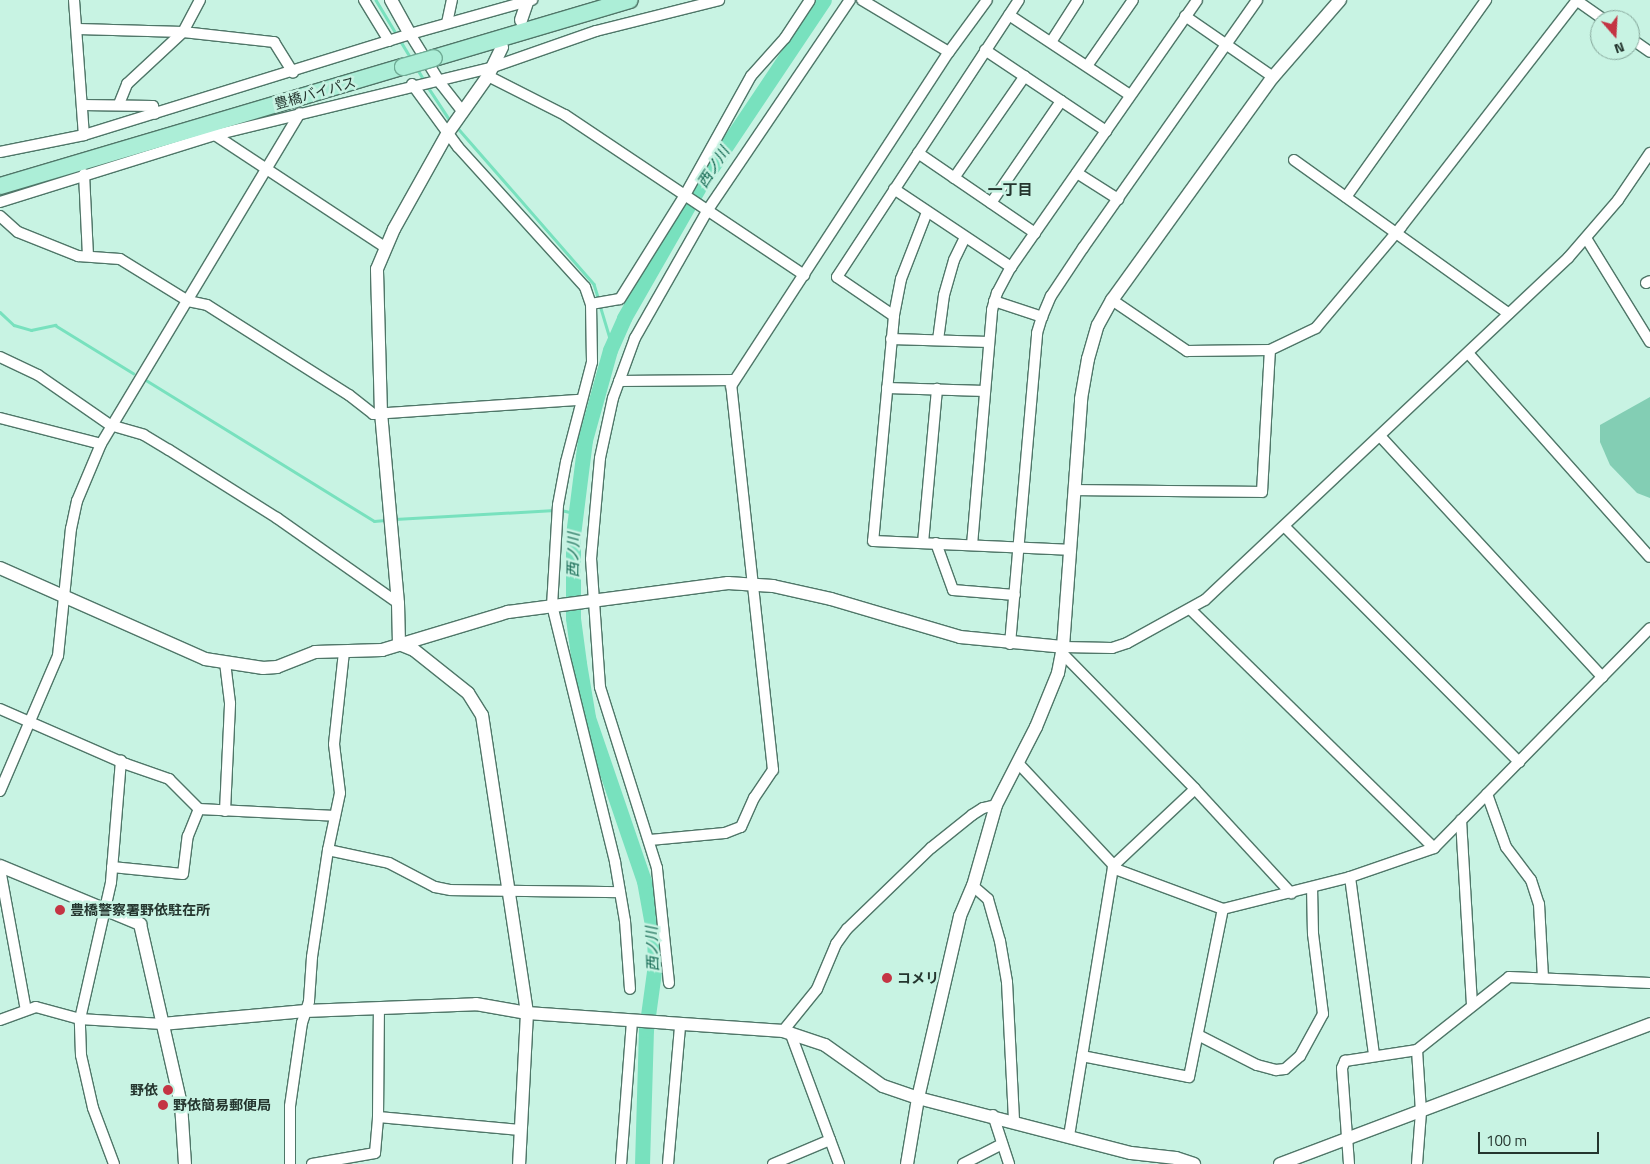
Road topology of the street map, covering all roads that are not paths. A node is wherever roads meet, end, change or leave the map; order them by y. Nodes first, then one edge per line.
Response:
1 (74, 0) edge
2 (200, 0) edge
3 (364, 0) edge
4 (391, 0) edge
5 (452, 0) edge
6 (529, 0) edge
7 (630, 0) edge
8 (719, 0) edge
9 (810, 0) edge
10 (850, 0) edge
11 (862, 0) edge
12 (987, 0) edge
13 (1019, 0) edge
14 (1078, 0) edge
15 (1133, 0) edge
16 (1197, 0) edge
17 (1258, 0) edge
18 (1340, 0) edge
19 (1486, 0) edge
20 (1577, 0) edge
21 (1591, 10) edge
22 (1009, 15) junction
23 (1185, 16) junction
24 (521, 20) dead end
25 (447, 24) junction
26 (78, 30) junction
27 (183, 32) junction
28 (408, 34) junction
29 (391, 40) junction
30 (1051, 42) junction
31 (1227, 44) junction
32 (502, 47) dead end
33 (985, 50) junction
34 (949, 52) junction
35 (1087, 66) junction
36 (491, 71) junction
37 (293, 72) junction
38 (1025, 76) junction
39 (1273, 77) junction
40 (435, 79) junction
41 (415, 84) junction
42 (1130, 95) junction
43 (1062, 101) junction
44 (119, 104) junction
45 (82, 105) junction
46 (300, 113) junction
47 (156, 114) junction
48 (460, 114) junction
49 (448, 131) junction
50 (1106, 131) junction
51 (215, 135) junction
52 (84, 136) junction
53 (0, 152) edge
54 (918, 153) junction
55 (1650, 153) edge
56 (1294, 160) dead end
57 (268, 170) junction
58 (1077, 173) junction
59 (84, 174) junction
60 (954, 178) junction
61 (4, 184) edge
62 (894, 189) junction
63 (686, 196) junction
64 (1346, 197) junction
65 (1118, 199) junction
66 (0, 202) edge
67 (991, 203) junction
68 (707, 210) junction
69 (928, 212) junction
70 (0, 216) edge
71 (1035, 232) junction
72 (1395, 233) junction
73 (965, 237) junction
74 (1586, 238) junction
75 (385, 247) junction
76 (88, 256) junction
77 (1011, 267) junction
78 (804, 275) junction
79 (1112, 300) junction
80 (188, 301) junction
81 (994, 301) junction
82 (592, 304) junction
83 (1509, 314) junction
84 (894, 316) junction
85 (1042, 317) junction
86 (891, 338) junction
87 (938, 340) junction
88 (989, 342) junction
89 (1650, 342) edge
90 (1270, 350) junction
91 (1468, 353) junction
92 (0, 358) edge
93 (734, 380) junction
94 (619, 382) junction
95 (887, 388) junction
96 (937, 389) junction
97 (985, 391) junction
98 (581, 400) junction
99 (381, 414) junction
100 (0, 418) edge
101 (110, 425) junction
102 (1380, 436) junction
103 (101, 444) junction
104 (1074, 490) junction
105 (1285, 527) junction
106 (923, 543) junction
107 (936, 543) junction
108 (972, 545) junction
109 (1020, 547) junction
110 (1069, 550) junction
111 (1650, 557) edge
112 (0, 568) edge
113 (750, 583) junction
114 (65, 595) junction
115 (1015, 595) junction
116 (593, 602) junction
117 (398, 603) junction
118 (552, 605) junction
119 (1191, 610) junction
120 (1650, 628) edge
121 (399, 644) junction
122 (1010, 644) junction
123 (1062, 650) junction
124 (344, 652) junction
125 (225, 664) junction
126 (1602, 677) junction
127 (0, 709) edge
128 (30, 721) junction
129 (121, 760) junction
130 (1519, 762) junction
131 (1018, 763) junction
132 (1195, 789) junction
133 (0, 791) edge
134 (1487, 794) junction
135 (996, 805) junction
136 (199, 808) junction
137 (225, 811) junction
138 (335, 816) junction
139 (1461, 820) junction
140 (650, 840) junction
141 (1434, 848) junction
142 (328, 850) junction
143 (1113, 866) junction
144 (112, 867) junction
145 (0, 868) edge
146 (1350, 877) junction
147 (973, 886) junction
148 (1312, 888) junction
149 (506, 890) junction
150 (620, 892) junction
151 (1291, 893) junction
152 (106, 909) junction
153 (1223, 909) junction
154 (1543, 978) junction
155 (669, 983) dead end
156 (1650, 983) edge
157 (630, 989) dead end
158 (1472, 1006) junction
159 (379, 1008) junction
160 (26, 1010) junction
161 (306, 1012) junction
162 (527, 1013) junction
163 (80, 1019) junction
164 (0, 1020) edge
165 (632, 1022) junction
166 (162, 1024) junction
167 (1650, 1024) edge
168 (680, 1026) junction
169 (786, 1031) junction
170 (1198, 1035) junction
171 (1417, 1050) junction
172 (1374, 1054) junction
173 (1082, 1056) junction
174 (918, 1098) junction
175 (1421, 1112) junction
176 (993, 1116) junction
177 (378, 1117) junction
178 (1014, 1121) junction
179 (520, 1130) junction
180 (1069, 1136) junction
181 (1349, 1139) junction
182 (830, 1140) junction
183 (1002, 1144) junction
184 (1133, 1159) edge
185 (114, 1164) edge
186 (185, 1164) edge
187 (290, 1164) edge
188 (312, 1164) edge
189 (520, 1164) edge
190 (621, 1164) edge
191 (668, 1164) edge
192 (773, 1164) edge
193 (839, 1164) edge
194 (907, 1164) edge
195 (963, 1164) edge
196 (1010, 1164) edge
197 (1194, 1164) edge
198 (1280, 1164) edge
199 (1349, 1164) edge
200 (1418, 1164) edge

1 - 26 street
2 - 27 street
3 - 29 street
4 - 28 street
5 - 25 street
6 - 24 street
6 - 25 street
7 - 61 highway, 豊橋バイパス, bridge
8 - 36 street
9 - 63 street
10 - 68 street
11 - 34 street
12 - 34 street
13 - 22 street
14 - 30 street
15 - 35 street
16 - 23 street
17 - 31 street
18 - 39 street
19 - 64 street
20 - 21 street
20 - 72 street
22 - 30 street
22 - 33 street
23 - 31 street
23 - 42 street
25 - 28 street
26 - 27 street
26 - 45 street
27 - 37 street
27 - 44 street
28 - 29 street
28 - 40 street
29 - 37 street
30 - 35 street
31 - 39 street
31 - 65 street
32 - 36 street
33 - 38 street
33 - 54 street
34 - 78 street
35 - 42 street
36 - 40 street
36 - 48 street
36 - 63 street
37 - 47 street
38 - 43 street
38 - 60 street
39 - 79 street
40 - 41 street
40 - 48 street
41 - 46 street
41 - 49 street
42 - 50 street
43 - 50 street
43 - 67 street
44 - 45 street
44 - 47 street
45 - 52 street
46 - 51 street
46 - 57 street
47 - 52 street
48 - 49 street
49 - 75 street
49 - 82 street
50 - 58 street
51 - 57 street
51 - 59 street
52 - 53 street
54 - 60 street
54 - 62 street
55 - 74 street
56 - 64 street
57 - 75 street
57 - 80 street
58 - 65 street
58 - 71 street
59 - 66 street
59 - 76 street
60 - 67 street
62 - 69 street
62 - 84 street
63 - 68 street
63 - 82 street
64 - 72 street
65 - 85 street
67 - 71 street
68 - 78 street
68 - 94 street
69 - 73 street
69 - 84 street
70 - 76 street
71 - 77 street
72 - 83 street
72 - 90 street
73 - 77 street
73 - 87 street
74 - 83 street
74 - 89 street
75 - 99 street
76 - 80 street
77 - 81 street
78 - 93 street
79 - 90 street
79 - 104 street
80 - 99 street
80 - 101 street
81 - 85 street
81 - 88 street
82 - 98 street
83 - 91 street
84 - 86 street
85 - 109 street
86 - 87 street
86 - 95 street
87 - 88 street
88 - 97 street
90 - 104 street
91 - 102 street
91 - 111 street
92 - 101 street
93 - 94 street
93 - 113 street
94 - 116 street
95 - 96 street
95 - 106 street
96 - 97 street
96 - 106 street
97 - 108 street
98 - 99 street
98 - 118 street
99 - 117 street
100 - 103 street
101 - 103 street
101 - 117 street
102 - 105 street
102 - 126 street
103 - 114 street
104 - 110 street
105 - 119 street
105 - 130 street
106 - 107 street
107 - 108 street
107 - 115 street
108 - 109 street
109 - 110 street
109 - 115 street
110 - 123 street
112 - 114 street
113 - 116 street
113 - 122 street
113 - 140 street
114 - 125 street
114 - 128 street
115 - 122 street
116 - 118 street
116 - 140 street
117 - 121 street
118 - 121 street
118 - 150 street
119 - 123 street
119 - 141 street
120 - 126 street
121 - 124 street
121 - 149 street
122 - 123 street
123 - 131 street
123 - 132 street
124 - 125 street
124 - 138 street
125 - 137 street
126 - 130 street
127 - 128 street
128 - 129 street
128 - 133 street
129 - 136 street
129 - 144 street
130 - 134 street
131 - 135 street
131 - 143 street
132 - 143 street
132 - 151 street
134 - 139 street
134 - 154 street
135 - 147 street
135 - 169 street
136 - 137 street
136 - 144 street
137 - 138 street
138 - 142 street
139 - 141 street
139 - 158 street
140 - 155 street
141 - 146 street
142 - 149 street
142 - 161 street
143 - 153 street
143 - 173 street
144 - 152 street
145 - 152 street
145 - 160 street
146 - 148 street
146 - 172 street
147 - 174 street
147 - 178 street
148 - 151 street
148 - 170 street
149 - 150 street
149 - 162 street
150 - 157 street
151 - 153 street
152 - 163 street
152 - 166 street
153 - 170 street
154 - 156 street
154 - 158 street
158 - 171 street
159 - 161 street
159 - 162 street
159 - 177 street
160 - 163 street
160 - 164 street
161 - 166 street
161 - 187 street
162 - 165 street
162 - 179 street
163 - 166 street
163 - 185 street
165 - 168 street
165 - 190 street
166 - 186 street
167 - 175 street
168 - 169 street
168 - 191 street
169 - 174 street
169 - 182 street
170 - 173 street
171 - 172 street
171 - 175 street
172 - 181 street
173 - 180 street
174 - 176 street
174 - 194 street
175 - 181 street
175 - 200 street
176 - 178 street
176 - 183 street
177 - 179 street
177 - 188 street
178 - 180 street
179 - 189 street
180 - 184 street
181 - 198 street
181 - 199 street
182 - 192 street
182 - 193 street
183 - 195 street
183 - 196 street
184 - 197 street

